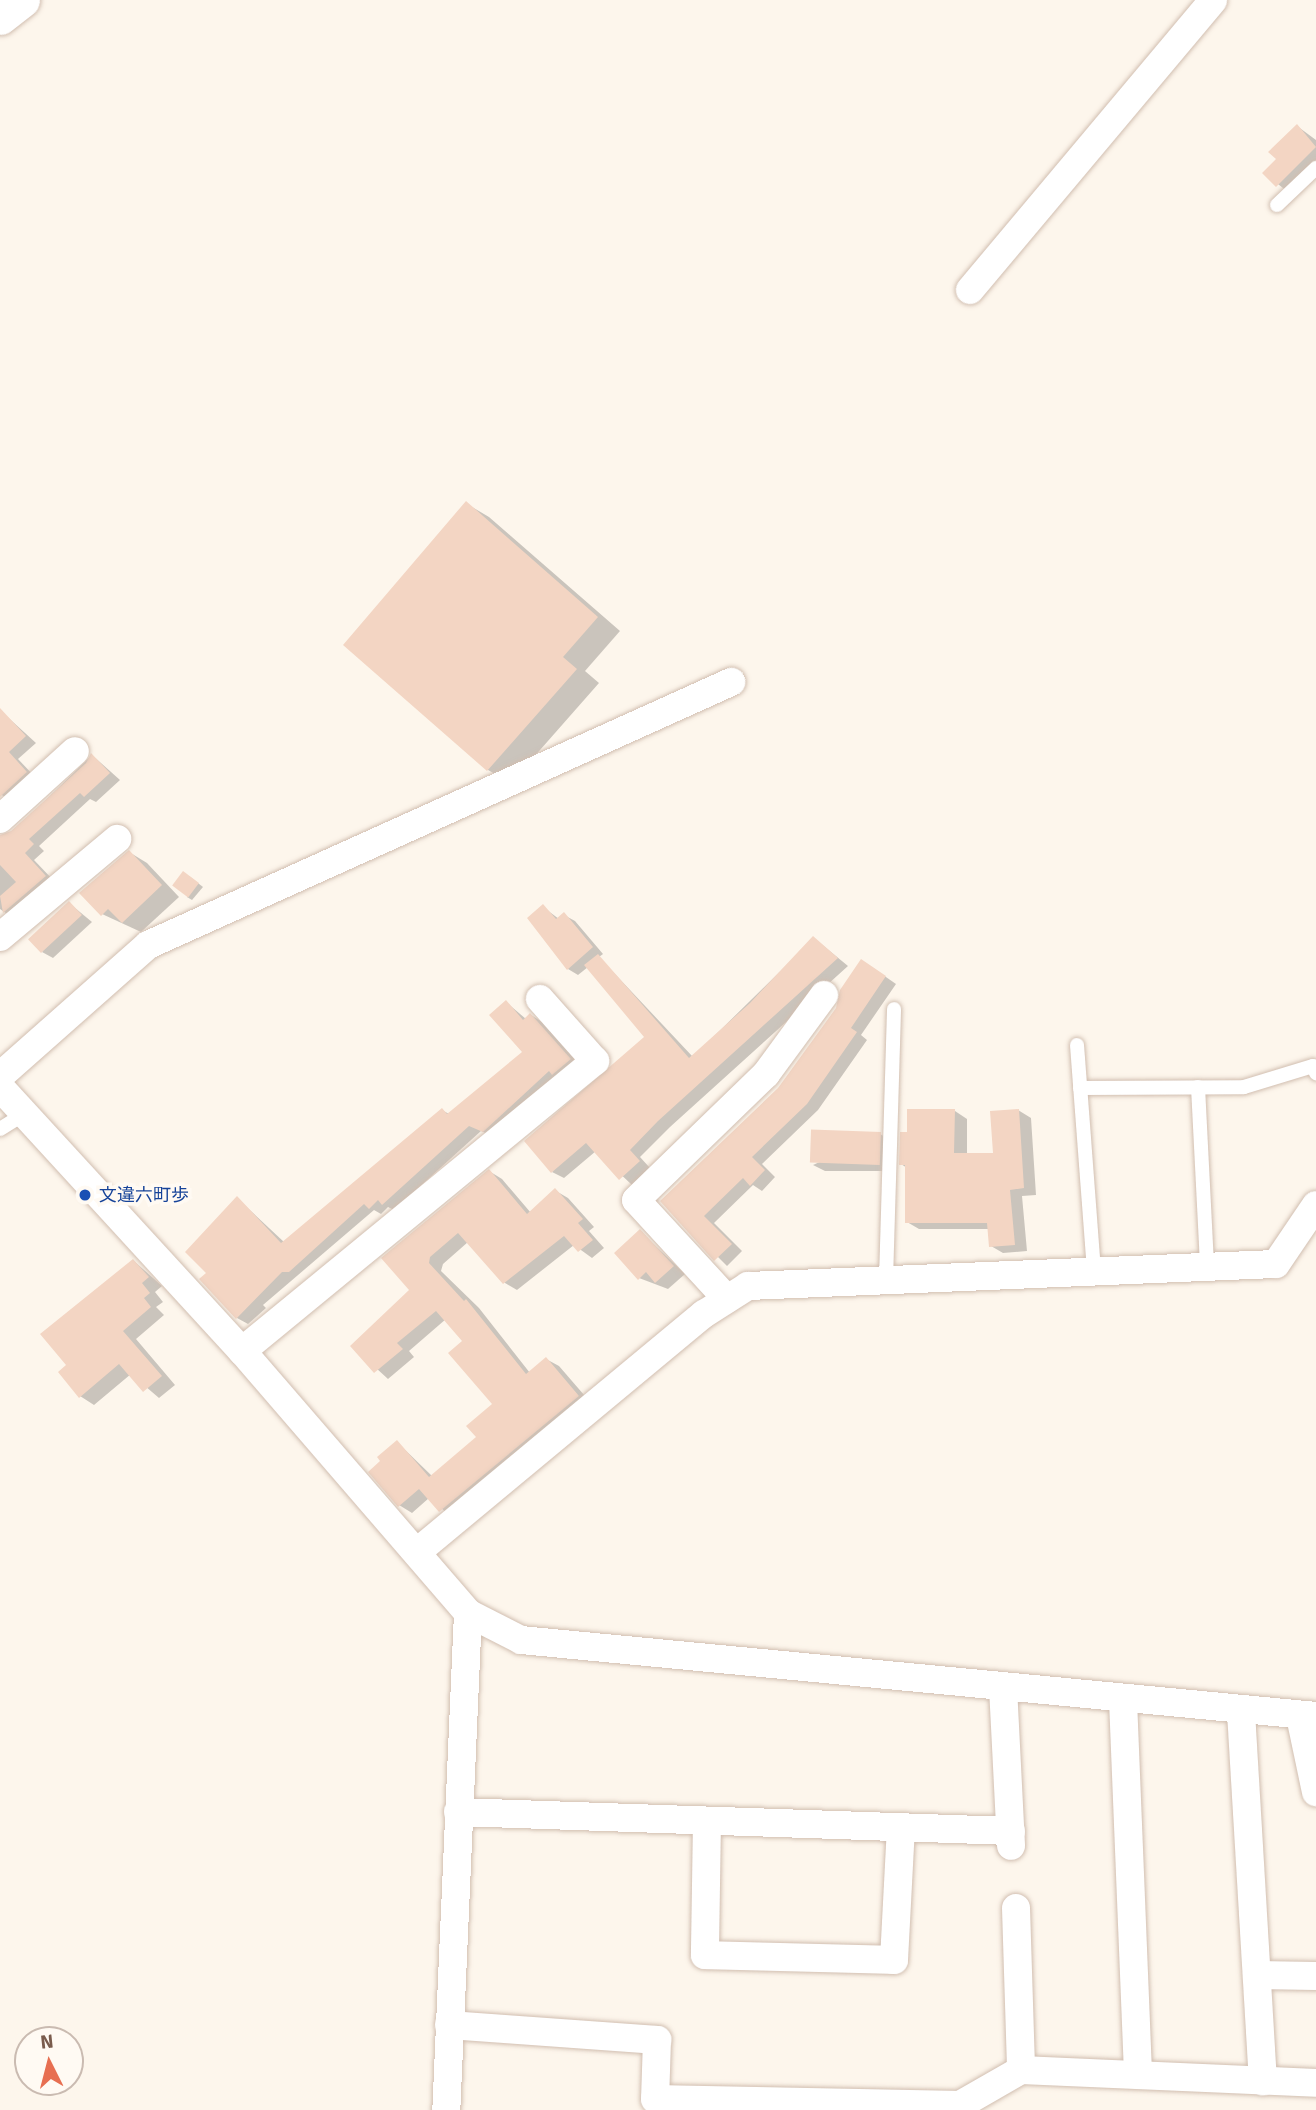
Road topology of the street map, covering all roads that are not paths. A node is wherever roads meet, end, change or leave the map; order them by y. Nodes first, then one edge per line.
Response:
1 (22, 0) edge
2 (1213, 0) edge
3 (0, 17) edge
4 (1316, 168) edge
5 (1277, 205) dead end
6 (970, 290) dead end
7 (731, 682) dead end
8 (75, 751) dead end
9 (0, 819) edge
10 (117, 839) dead end
11 (0, 937) edge
12 (824, 995) dead end
13 (540, 999) dead end
14 (894, 1009) dead end
15 (1077, 1045) dead end
16 (1316, 1073) edge
17 (0, 1076) edge
18 (0, 1087) edge
19 (1198, 1087) junction
20 (1080, 1088) junction
21 (24, 1114) junction
22 (0, 1129) edge
23 (1316, 1205) edge
24 (1207, 1267) junction
25 (1094, 1272) junction
26 (886, 1280) junction
27 (727, 1299) junction
28 (242, 1351) junction
29 (417, 1552) junction
30 (468, 1613) junction
31 (1003, 1687) junction
32 (1123, 1700) junction
33 (1241, 1712) junction
34 (1308, 1716) edge
35 (1316, 1792) edge
36 (458, 1812) junction
37 (707, 1821) junction
38 (901, 1827) junction
39 (1016, 1908) dead end
40 (1257, 1975) junction
41 (1316, 1976) edge
42 (449, 2025) junction
43 (1021, 2070) junction
44 (1138, 2076) junction
45 (1264, 2081) junction
46 (1316, 2083) edge
47 (446, 2110) edge

1 - 3 street
2 - 6 street
4 - 5 lane
7 - 17 street
8 - 9 street
10 - 11 street
12 - 27 street
13 - 28 street
14 - 26 lane
15 - 20 lane
16 - 19 lane
18 - 21 street
19 - 20 lane
19 - 24 lane
20 - 25 lane
21 - 22 lane
21 - 28 street
23 - 24 street
24 - 25 street
25 - 26 street
26 - 27 street
27 - 29 street
28 - 29 street
29 - 30 street
30 - 31 street
30 - 36 street
31 - 32 street
31 - 38 street
32 - 33 street
32 - 44 street
33 - 34 street
33 - 40 street
34 - 35 street
36 - 37 street
36 - 42 street
37 - 38 street
37 - 38 street
39 - 43 street
40 - 41 street
40 - 45 street
42 - 43 street
42 - 47 street
43 - 44 street
44 - 45 street
45 - 46 street

